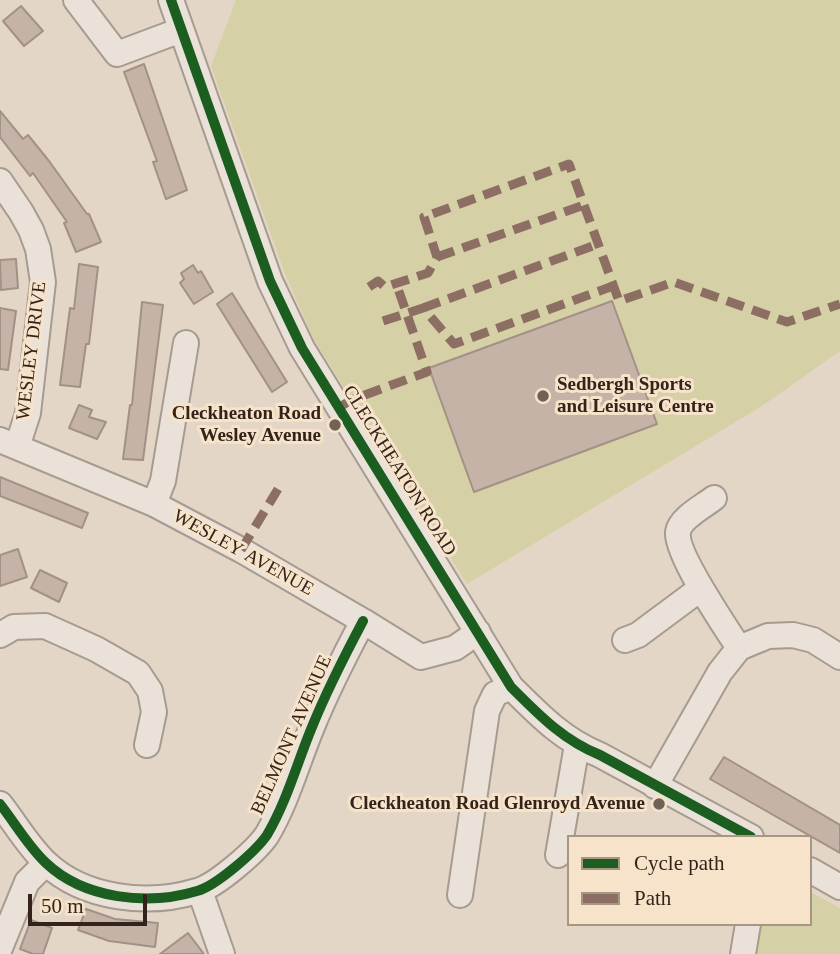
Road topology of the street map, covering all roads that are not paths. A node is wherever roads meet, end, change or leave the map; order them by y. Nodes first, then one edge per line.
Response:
1 (76, 0) edge
2 (171, 0) edge
3 (181, 30) junction
4 (0, 181) edge
5 (186, 343) dead end
6 (8, 444) edge
7 (714, 498) dead end
8 (154, 504) junction
9 (701, 589) junction
10 (363, 621) junction
11 (478, 632) junction
12 (0, 635) edge
13 (625, 640) dead end
14 (739, 648) junction
15 (840, 657) edge
16 (511, 687) junction
17 (147, 745) dead end
18 (577, 746) junction
19 (655, 786) junction
20 (0, 804) edge
21 (747, 835) edge
22 (558, 855) dead end
23 (46, 863) junction
24 (812, 871) edge
25 (840, 887) edge
26 (200, 891) junction
27 (460, 895) dead end
28 (748, 926) edge
29 (0, 948) edge
30 (222, 954) edge
31 (743, 954) edge

1 - 3 street
2 - 3 street, CLECKHEATON ROAD
3 - 11 street, CLECKHEATON ROAD
4 - 6 street, WESLEY DRIVE
5 - 8 street
6 - 8 street, WESLEY AVENUE
7 - 9 street
8 - 10 street, WESLEY AVENUE
9 - 13 street
9 - 14 street
10 - 11 street, WESLEY AVENUE
10 - 26 street, BELMONT AVENUE
11 - 16 street, CLECKHEATON ROAD
12 - 17 street
14 - 15 street
14 - 19 street
16 - 18 street, CLECKHEATON ROAD
16 - 27 street
18 - 19 street, CLECKHEATON ROAD
18 - 22 street
19 - 21 street, CLECKHEATON ROAD
20 - 23 street, BELMONT AVENUE
23 - 26 street, BELMONT AVENUE
23 - 29 street
24 - 25 street
26 - 30 street
28 - 31 street

